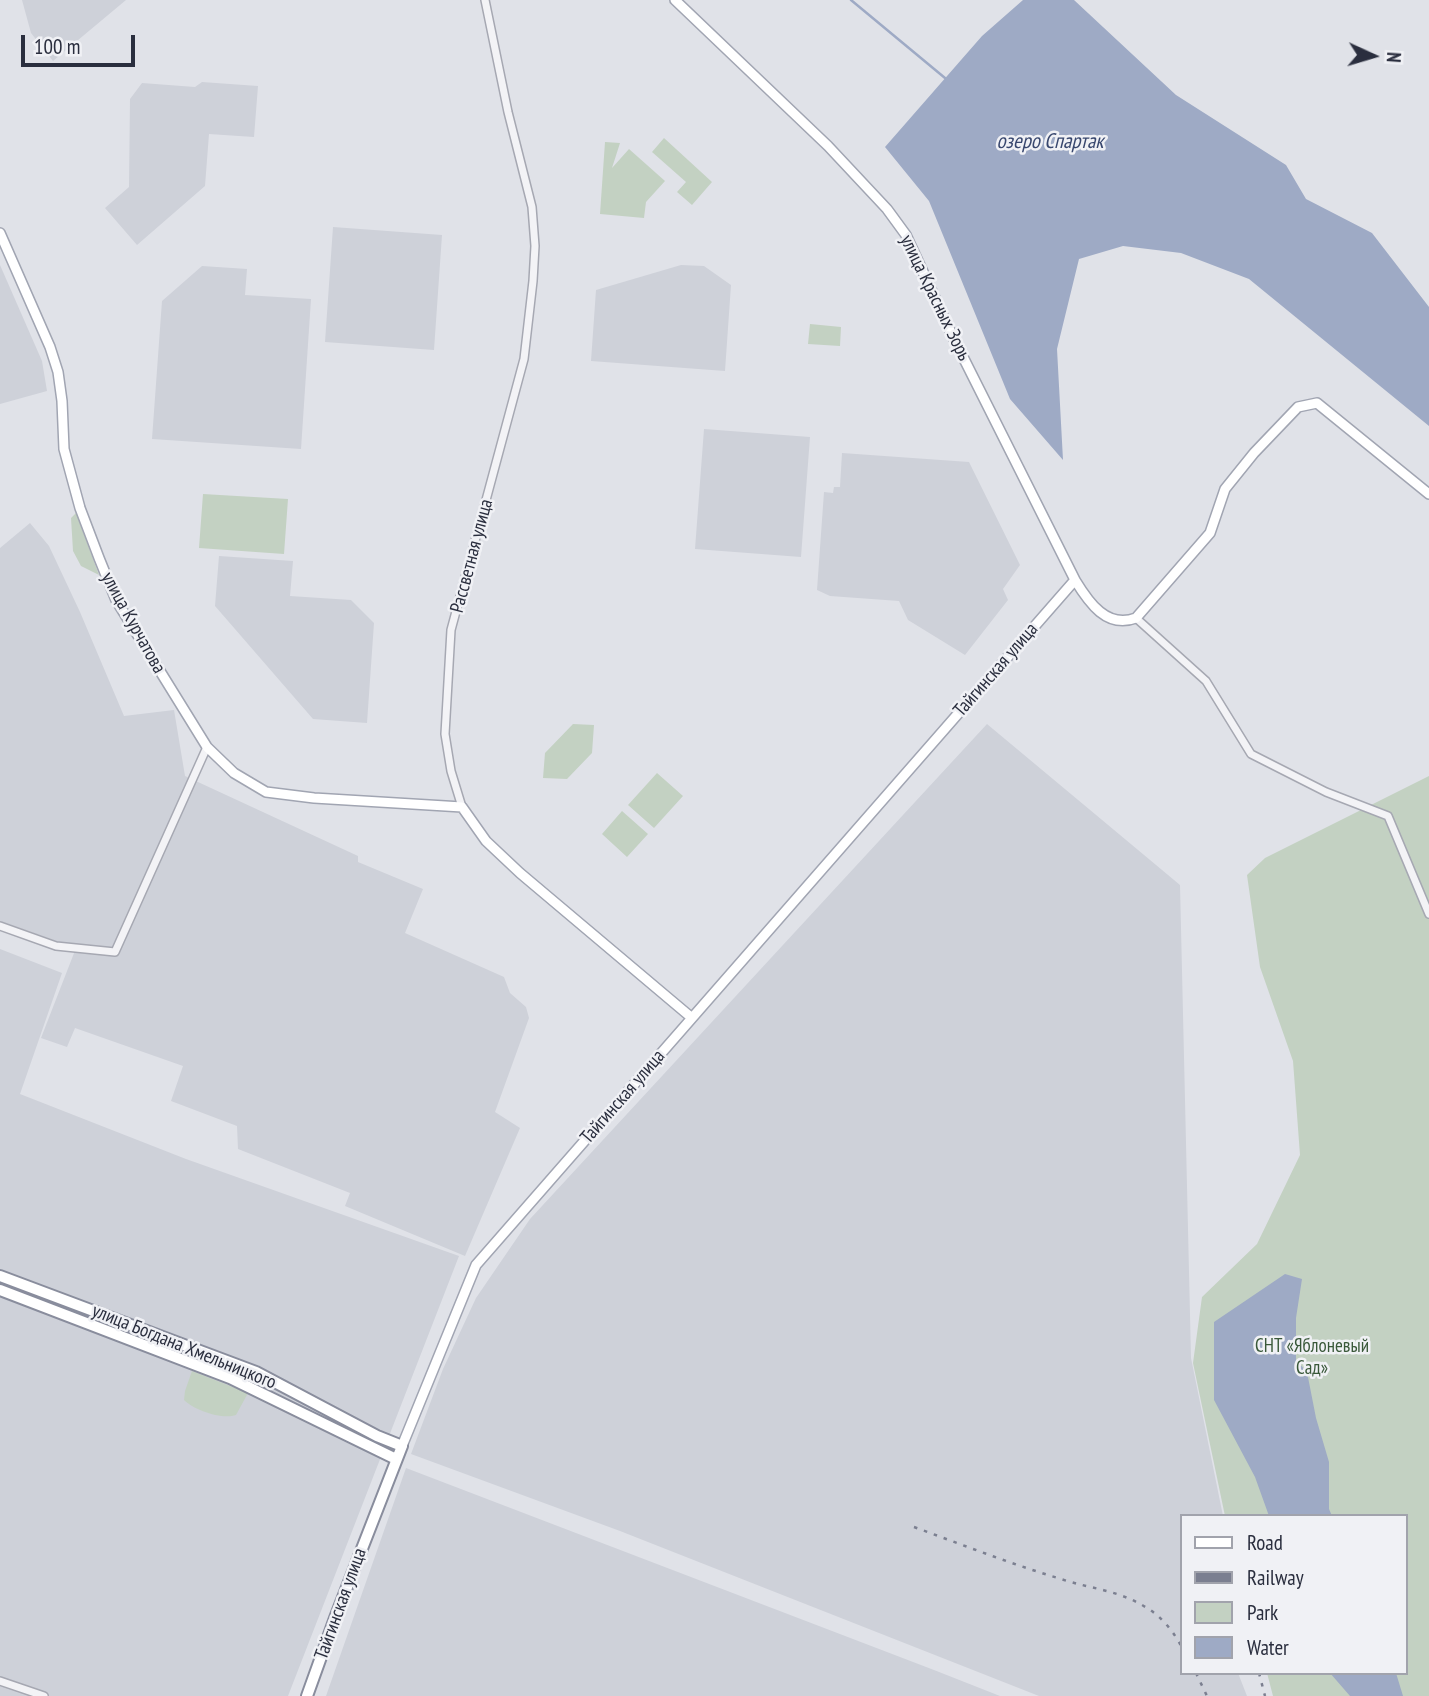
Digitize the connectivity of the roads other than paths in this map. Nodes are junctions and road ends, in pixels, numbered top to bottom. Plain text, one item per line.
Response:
1 (485, 0) edge
2 (675, 0) edge
3 (0, 233) edge
4 (1429, 494) edge
5 (1075, 580) junction
6 (1136, 618) junction
7 (206, 747) junction
8 (462, 807) junction
9 (1429, 914) edge
10 (0, 926) edge
11 (692, 1018) junction
12 (0, 1276) edge
13 (0, 1290) edge
14 (218, 1356) junction
15 (214, 1371) junction
16 (402, 1446) junction
17 (396, 1460) junction
18 (0, 1681) edge
19 (44, 1696) edge
20 (307, 1696) edge

1 - 8 street, Рассветная улица
2 - 5 main road, улица Красных Зорь
3 - 7 main road, улица Курчатова
4 - 6 main road
5 - 6 main road, улица Красных Зорь
5 - 11 main road, Тайгинская улица
6 - 9 street
7 - 8 main road, улица Курчатова
7 - 10 street
8 - 11 main road, Рассветная улица
11 - 16 main road, Тайгинская улица
12 - 14 highway, улица Богдана Хмельницкого
13 - 15 highway, улица Богдана Хмельницкого
14 - 15 highway
14 - 16 highway, улица Богдана Хмельницкого
15 - 17 highway, улица Богдана Хмельницкого
16 - 17 highway, Тайгинская улица
17 - 20 highway, Тайгинская улица
18 - 19 street

